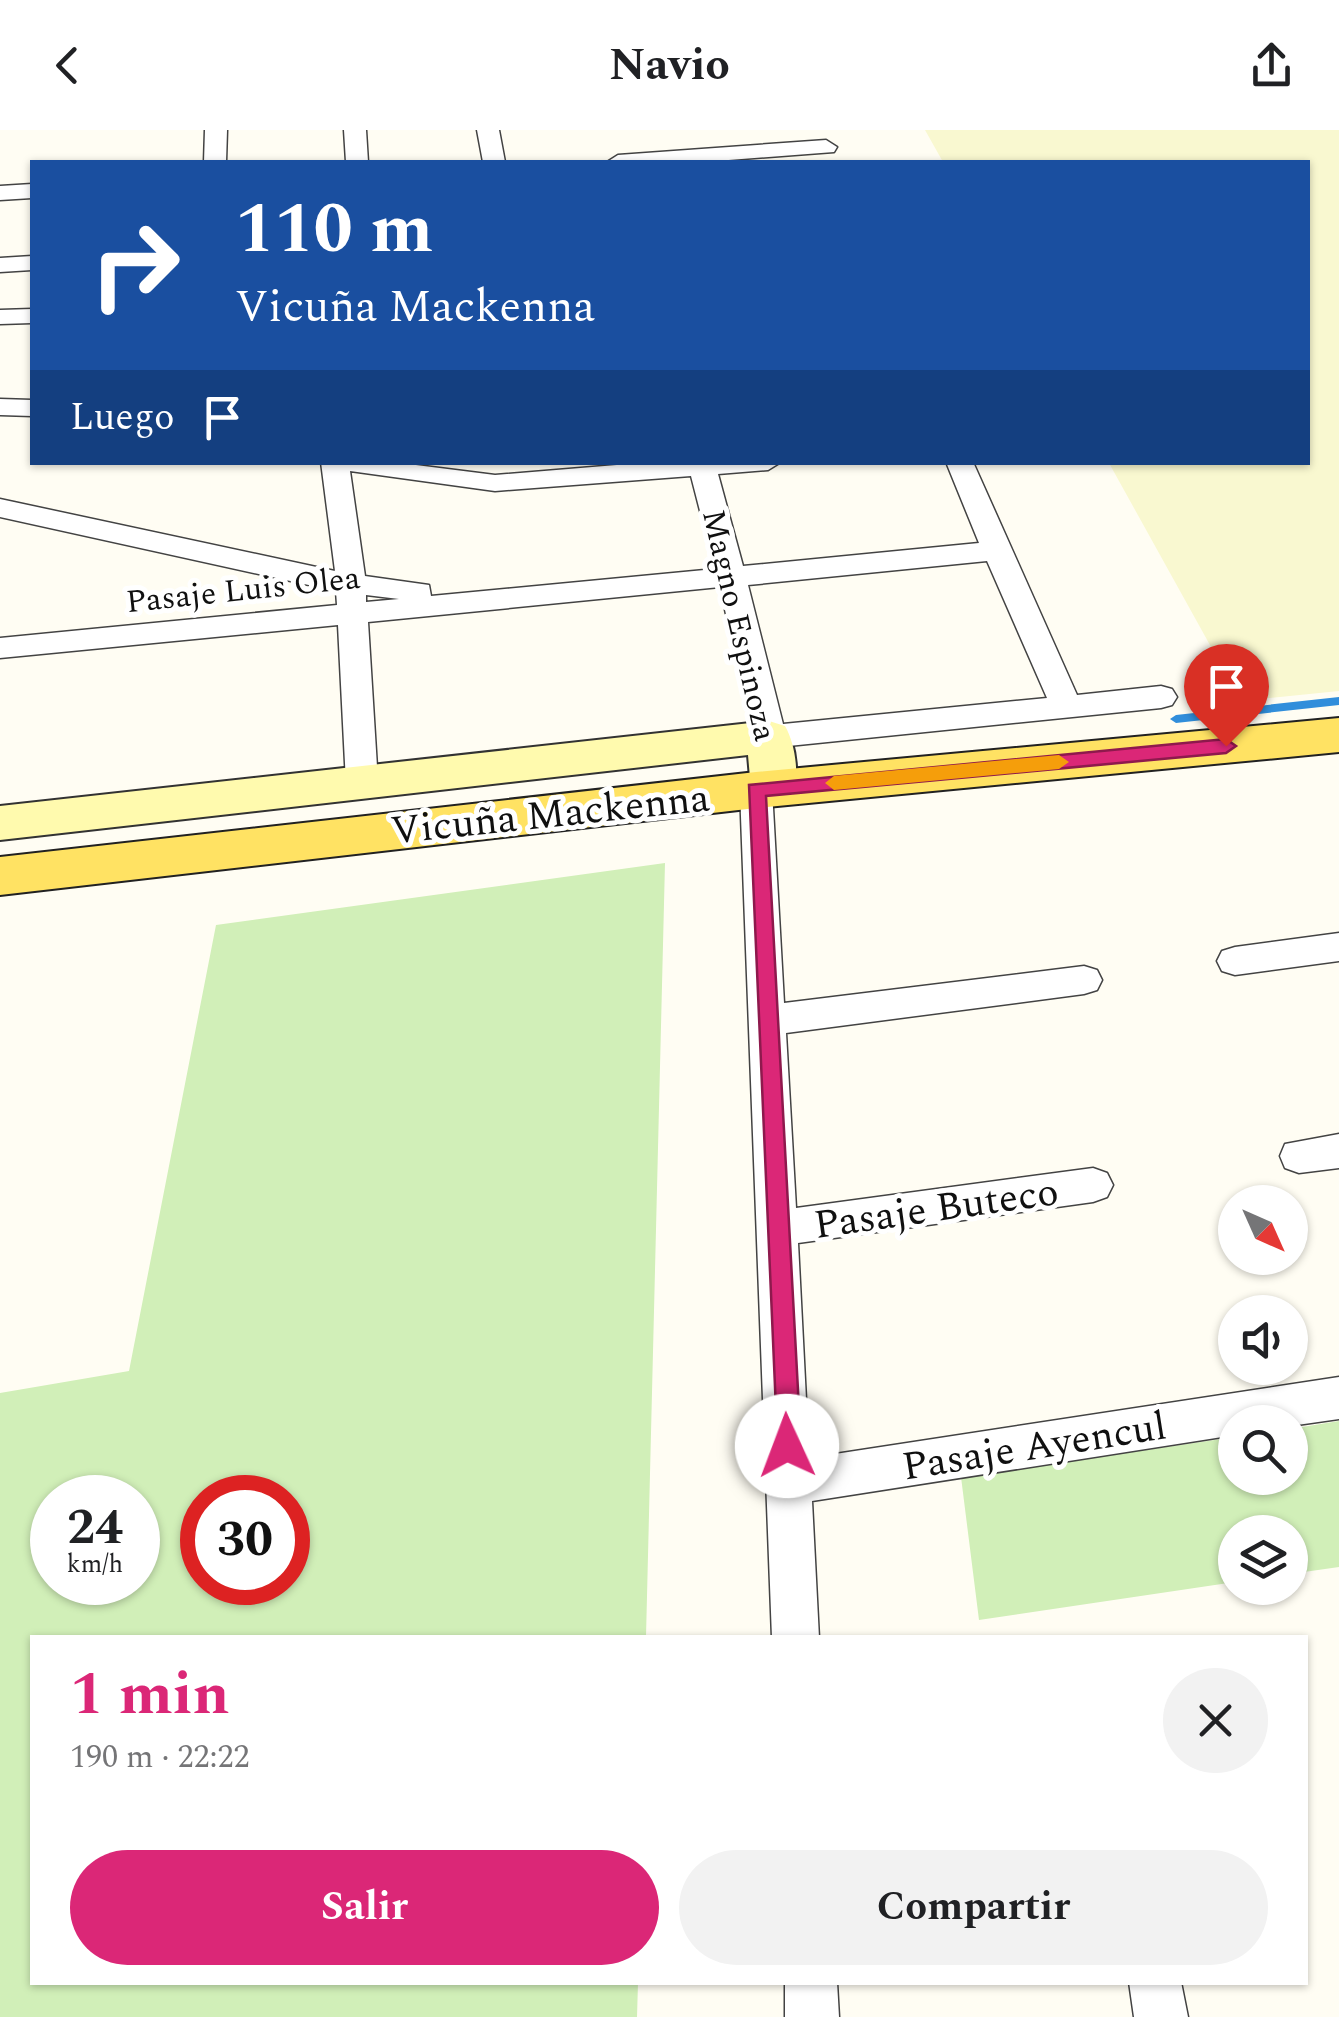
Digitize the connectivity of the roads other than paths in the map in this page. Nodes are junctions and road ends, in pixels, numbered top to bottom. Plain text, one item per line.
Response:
1 (216, 130) edge
2 (355, 130) edge
3 (488, 130) edge
4 (626, 130) edge
5 (826, 147) edge
6 (214, 160) edge
7 (357, 160) edge
8 (494, 160) edge
9 (634, 160) edge
10 (660, 160) edge
11 (30, 192) edge
12 (0, 194) edge
13 (30, 263) edge
14 (0, 266) edge
15 (30, 316) edge
16 (0, 317) edge
17 (0, 407) edge
18 (30, 408) edge
19 (335, 465) edge
20 (366, 465) edge
21 (960, 465) edge
22 (702, 466) edge
23 (0, 508) edge
24 (996, 550) junction
25 (731, 577) junction
26 (351, 599) junction
27 (0, 648) edge
28 (1161, 696) dead end
29 (1068, 707) junction
30 (1339, 735) edge
31 (769, 737) junction
32 (362, 782) junction
33 (765, 789) junction
34 (0, 823) edge
35 (0, 876) edge
36 (1339, 947) edge
37 (1235, 960) dead end
38 (1084, 980) dead end
39 (769, 1020) junction
40 (1339, 1151) edge
41 (1299, 1156) dead end
42 (1093, 1185) dead end
43 (778, 1228) junction
44 (1339, 1398) edge
45 (789, 1483) junction
46 (796, 1635) edge
47 (811, 1985) edge
48 (1156, 1985) edge
49 (812, 2017) edge
50 (1161, 2017) edge

1 - 6 street
2 - 7 street
3 - 8 street
4 - 9 street
5 - 10 street
11 - 12 street
13 - 14 street
15 - 16 street
17 - 18 street
19 - 26 street
20 - 22 street
21 - 24 street
22 - 25 street, Magno Espinoza
23 - 26 street
24 - 25 street, Pasaje Luis Olea
24 - 29 street
25 - 26 street, Pasaje Luis Olea
25 - 31 street, Magno Espinoza
26 - 27 street, Pasaje Luis Olea
26 - 32 street
28 - 29 street, Vicuña Mackenna
29 - 31 street, Vicuña Mackenna
30 - 33 main road, Vicuña Mackenna
31 - 32 street, Vicuña Mackenna
31 - 33 street, Magno Espinoza
32 - 34 street, Vicuña Mackenna
33 - 35 main road, Vicuña Mackenna
33 - 39 street
36 - 37 street
38 - 39 street
39 - 43 street
40 - 41 street
42 - 43 street, Pasaje Buteco
43 - 45 street
44 - 45 street, Pasaje Ayencul
45 - 46 street
47 - 49 street
48 - 50 street

